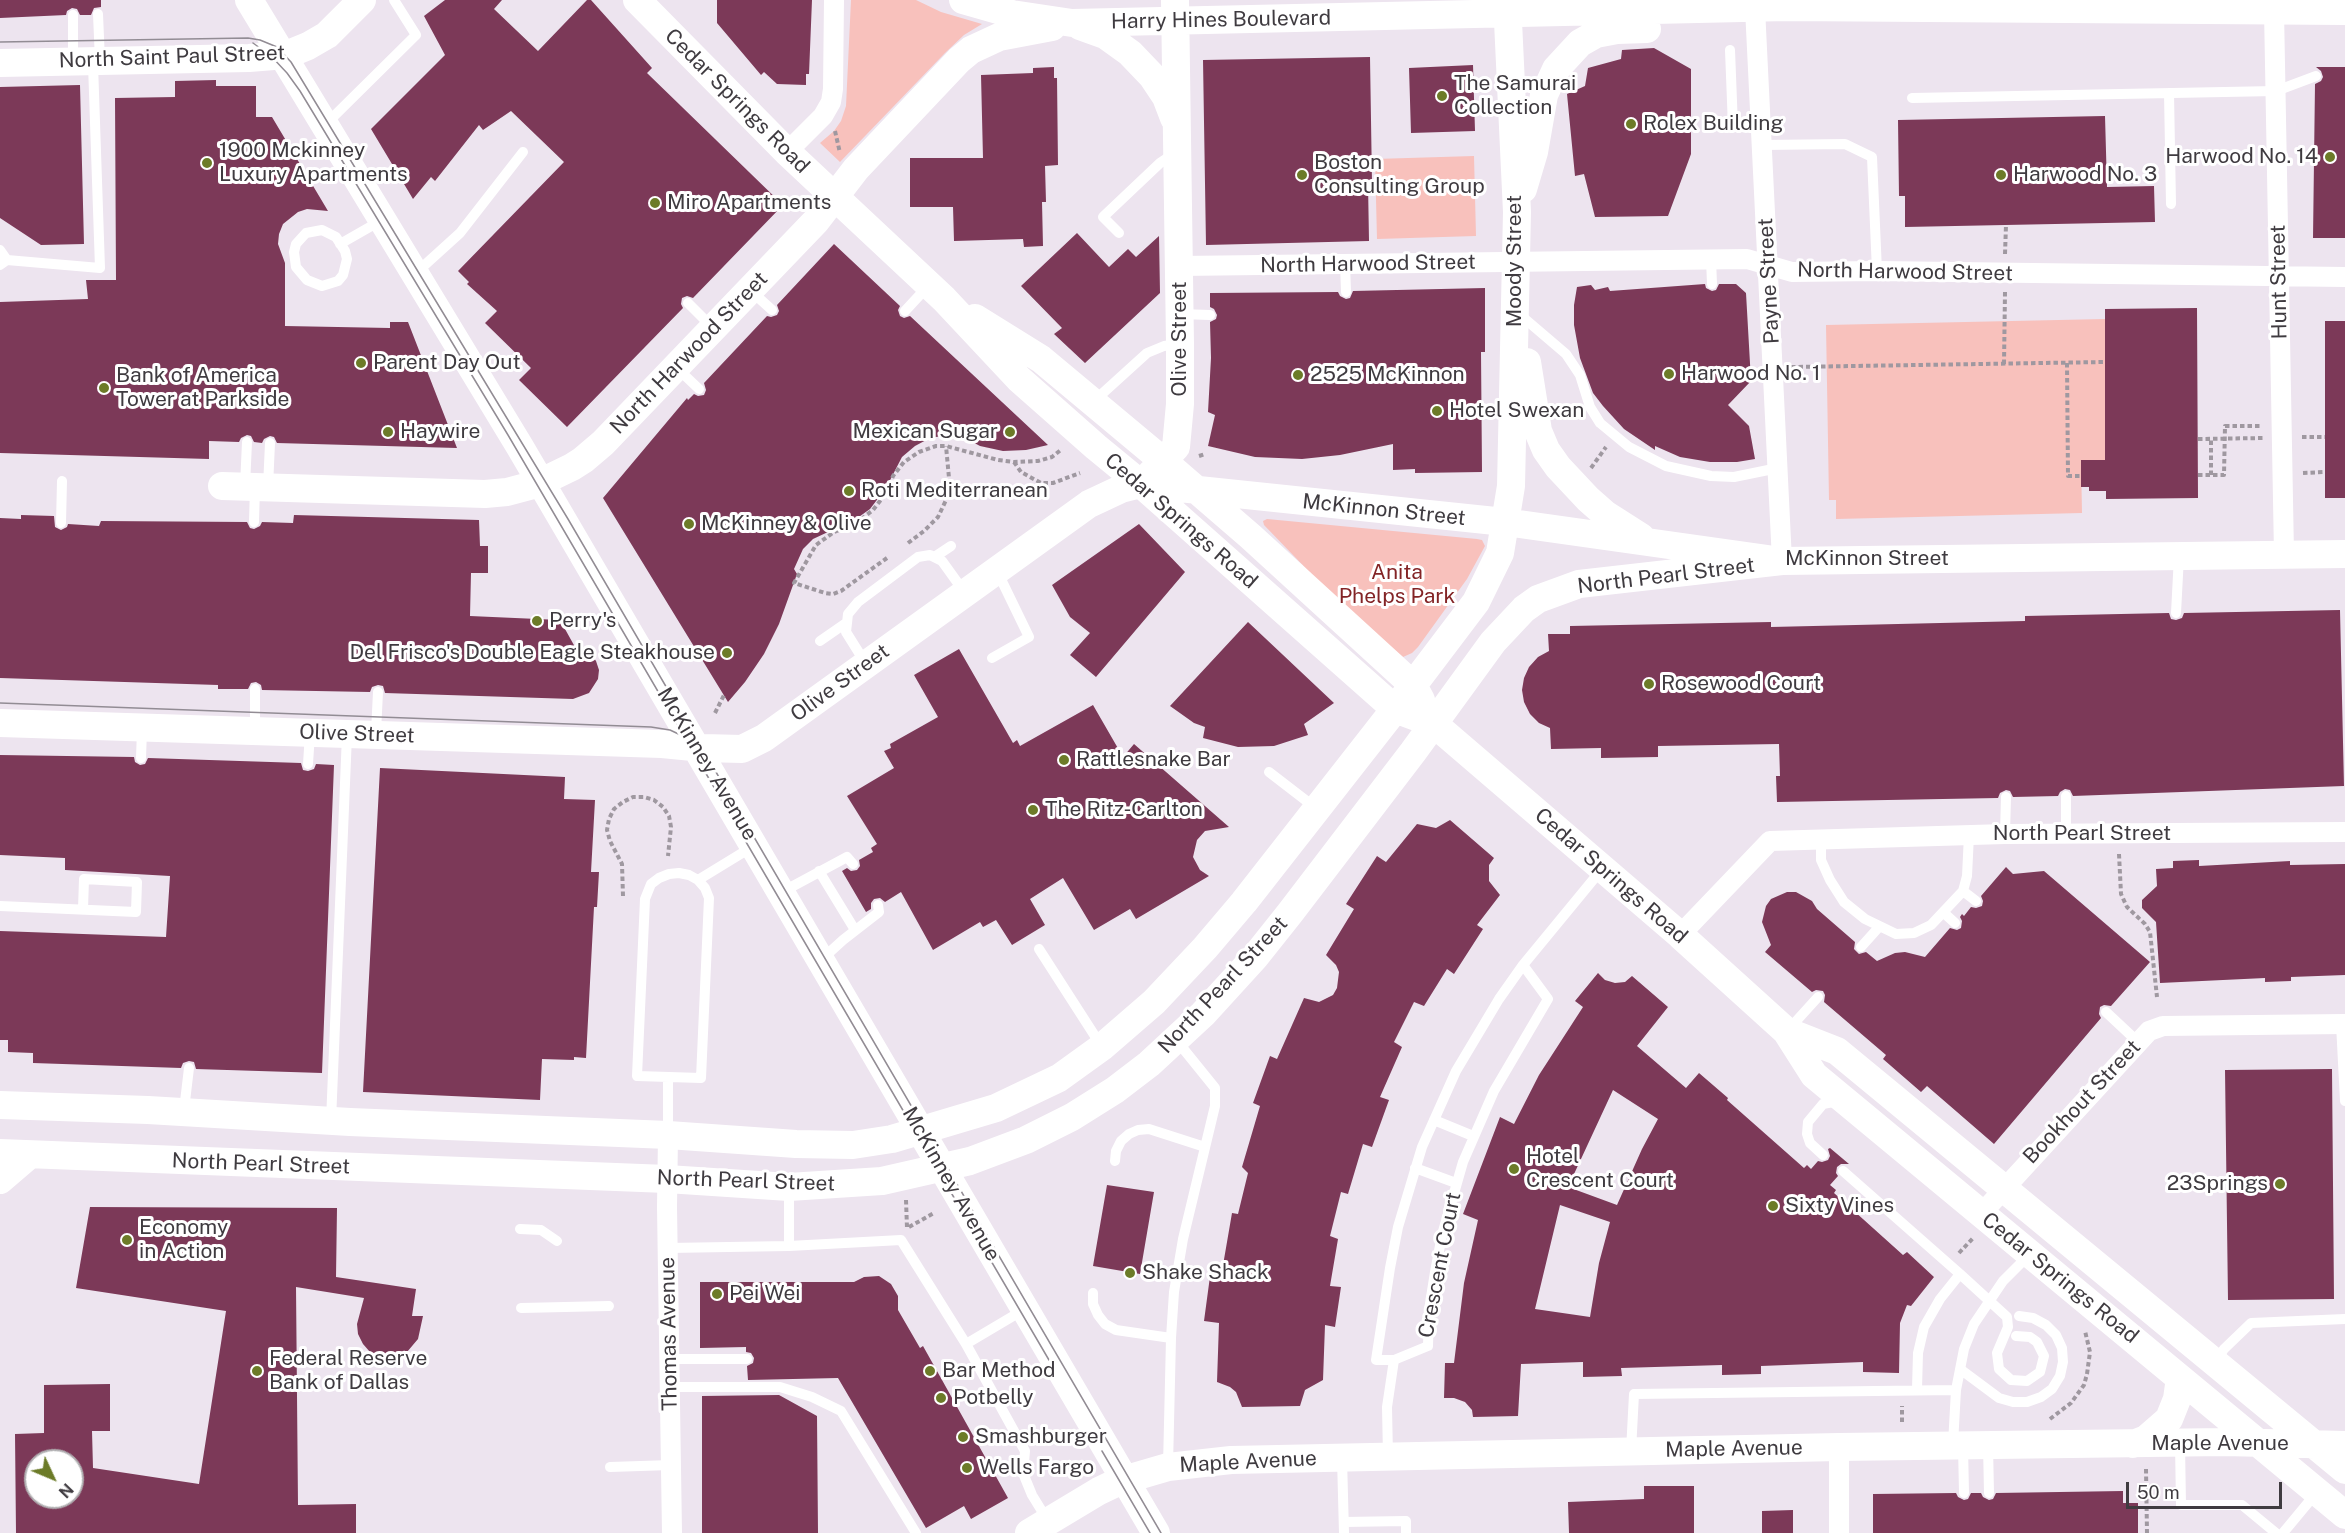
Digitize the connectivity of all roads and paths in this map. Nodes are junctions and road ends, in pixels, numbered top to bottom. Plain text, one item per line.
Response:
1 (249, 0) edge
2 (362, 0) edge
3 (394, 0) edge
4 (637, 0) edge
5 (834, 0) edge
6 (963, 0) edge
7 (1742, 4) edge
8 (2106, 5) edge
9 (1507, 7) edge
10 (1175, 10) edge
11 (2274, 10) junction
12 (2345, 11) edge
13 (98, 14) dead end
14 (73, 15) dead end
15 (1072, 23) junction
16 (1730, 50) dead end
17 (282, 55) junction
18 (89, 61) junction
19 (0, 63) edge
20 (2316, 76) dead end
21 (2276, 91) junction
22 (2169, 93) junction
23 (1912, 98) dead end
24 (325, 125) junction
25 (1762, 136) junction
26 (1178, 139) junction
27 (523, 152) dead end
28 (787, 152) junction
29 (835, 198) junction
30 (2171, 204) dead end
31 (1517, 212) junction
32 (382, 220) junction
33 (1119, 233) dead end
34 (340, 244) junction
35 (0, 250) edge
36 (1711, 259) junction
37 (1516, 262) junction
38 (4, 263) edge
39 (1345, 264) junction
40 (1180, 266) junction
41 (1768, 267) junction
42 (1877, 271) junction
43 (414, 274) junction
44 (2279, 278) junction
45 (2345, 278) edge
46 (1712, 284) dead end
47 (750, 290) junction
48 (1346, 291) dead end
49 (937, 292) junction
50 (688, 303) dead end
51 (772, 310) dead end
52 (905, 311) dead end
53 (1180, 314) junction
54 (1210, 315) dead end
55 (1516, 318) junction
56 (2004, 321) dead end
57 (713, 328) junction
58 (1180, 344) junction
59 (2105, 362) dead end
60 (2067, 363) junction
61 (2004, 364) junction
62 (675, 366) junction
63 (1835, 366) dead end
64 (699, 389) dead end
65 (1093, 402) junction
66 (2264, 426) dead end
67 (1613, 435) junction
68 (2211, 439) dead end
69 (247, 442) dead end
70 (270, 443) dead end
71 (946, 446) junction
72 (1065, 447) dead end
73 (1179, 454) junction
74 (1205, 454) dead end
75 (1014, 462) junction
76 (1594, 465) dead end
77 (1778, 468) junction
78 (2303, 472) dead end
79 (2325, 472) dead end
80 (1080, 473) dead end
81 (2198, 475) dead end
82 (2211, 475) junction
83 (2081, 476) dead end
84 (62, 481) dead end
85 (541, 483) junction
86 (1141, 484) junction
87 (248, 486) junction
88 (1197, 490) junction
89 (254, 522) dead end
90 (1505, 522) junction
91 (61, 523) dead end
92 (1647, 541) junction
93 (951, 546) dead end
94 (899, 549) dead end
95 (2284, 554) junction
96 (2345, 554) edge
97 (891, 555) dead end
98 (2179, 555) junction
99 (936, 556) junction
100 (1782, 561) junction
101 (997, 570) junction
102 (965, 593) junction
103 (2176, 613) dead end
104 (846, 623) junction
105 (820, 641) dead end
106 (992, 658) dead end
107 (866, 665) junction
108 (1413, 685) junction
109 (255, 689) dead end
110 (378, 692) dead end
111 (724, 695) dead end
112 (1395, 710) junction
113 (715, 713) dead end
114 (0, 723) edge
115 (1433, 723) junction
116 (142, 726) junction
117 (255, 730) junction
118 (310, 733) junction
119 (346, 735) junction
120 (375, 736) junction
121 (697, 748) junction
122 (141, 758) dead end
123 (308, 764) dead end
124 (1269, 772) dead end
125 (2066, 796) dead end
126 (2006, 797) dead end
127 (1318, 809) junction
128 (2345, 832) edge
129 (2005, 834) junction
130 (1969, 835) junction
131 (2066, 835) junction
132 (1821, 839) junction
133 (754, 845) junction
134 (2119, 854) dead end
135 (668, 856) dead end
136 (853, 864) dead end
137 (1602, 868) junction
138 (819, 871) junction
139 (698, 880) junction
140 (1963, 891) junction
141 (782, 892) junction
142 (623, 896) dead end
143 (1976, 901) dead end
144 (878, 905) dead end
145 (0, 906) edge
146 (83, 909) junction
147 (1944, 913) junction
148 (1955, 923) dead end
149 (1879, 927) junction
150 (855, 930) junction
151 (1680, 935) junction
152 (1861, 948) dead end
153 (1039, 949) dead end
154 (821, 960) junction
155 (1524, 965) junction
156 (1818, 997) dead end
157 (2157, 997) dead end
158 (2106, 1012) dead end
159 (2343, 1024) edge
160 (1786, 1031) junction
161 (1176, 1040) junction
162 (2137, 1041) junction
163 (1102, 1047) junction
164 (189, 1068) dead end
165 (668, 1077) junction
166 (1843, 1100) junction
167 (2345, 1101) edge
168 (0, 1105) edge
169 (184, 1112) junction
170 (1434, 1120) junction
171 (331, 1121) junction
172 (920, 1131) junction
173 (668, 1135) junction
174 (1473, 1136) junction
175 (1205, 1147) junction
176 (0, 1153) edge
177 (1823, 1155) dead end
178 (28, 1156) junction
179 (1115, 1161) dead end
180 (942, 1168) junction
181 (1415, 1168) junction
182 (1843, 1171) dead end
183 (667, 1179) junction
184 (0, 1180) edge
185 (1456, 1183) junction
186 (789, 1187) junction
187 (2003, 1188) junction
188 (906, 1200) dead end
189 (934, 1213) dead end
190 (1981, 1214) junction
191 (520, 1229) dead end
192 (2052, 1229) junction
193 (557, 1241) dead end
194 (789, 1246) junction
195 (668, 1248) junction
196 (2030, 1254) junction
197 (1960, 1274) junction
198 (1092, 1293) dead end
199 (1989, 1300) junction
200 (609, 1306) dead end
201 (521, 1308) dead end
202 (1025, 1309) junction
203 (2019, 1316) dead end
204 (2345, 1319) edge
205 (2016, 1336) dead end
206 (1170, 1338) junction
207 (966, 1344) junction
208 (670, 1359) junction
209 (747, 1359) dead end
210 (1394, 1360) junction
211 (2214, 1363) junction
212 (1960, 1369) junction
213 (2180, 1378) junction
214 (670, 1388) junction
215 (1917, 1389) junction
216 (1956, 1390) junction
217 (2133, 1444) junction
218 (2180, 1444) junction
219 (2260, 1444) junction
220 (1968, 1445) junction
221 (2315, 1445) junction
222 (2345, 1445) edge
223 (1839, 1447) junction
224 (1631, 1451) junction
225 (1388, 1456) junction
226 (1342, 1457) junction
227 (671, 1465) junction
228 (610, 1467) dead end
229 (1168, 1467) junction
230 (2146, 1469) dead end
231 (2345, 1470) edge
232 (1125, 1480) junction
233 (2317, 1492) junction
234 (1964, 1493) dead end
235 (1989, 1493) dead end
236 (2345, 1515) edge
237 (1344, 1527) edge
238 (1038, 1529) edge
239 (672, 1533) edge
240 (916, 1533) edge
241 (1156, 1533) edge
242 (1406, 1533) edge
243 (1839, 1533) edge
244 (2147, 1533) edge
245 (2276, 1533) edge
246 (2283, 1533) edge

1 - 17 main road, McKinney Avenue
2 - 17 main road, North Saint Paul Street
3 - 24 lane
4 - 28 main road, Cedar Springs Road
5 - 28 street
6 - 15 main road, Harry Hines Boulevard
7 - 8 main road, Harry Hines Boulevard
7 - 9 main road, Harry Hines Boulevard
7 - 25 street, Payne Street
7 - 31 main road
8 - 11 main road, Harry Hines Boulevard
9 - 10 main road, Harry Hines Boulevard
9 - 31 main road, Moody Street
10 - 15 main road, Harry Hines Boulevard
10 - 26 main road, Olive Street
11 - 12 main road, Harry Hines Boulevard
11 - 21 street, Hunt Street
13 - 18 lane
14 - 18 lane
15 - 26 main road
15 - 29 main road, North Harwood Street
16 - 25 lane
17 - 18 main road, North Saint Paul Street
17 - 24 main road, McKinney Avenue
18 - 19 main road, North Saint Paul Street
18 - 38 lane
20 - 21 lane
21 - 22 lane
21 - 44 street, Hunt Street
22 - 23 lane
22 - 30 lane
24 - 32 main road, McKinney Avenue
25 - 41 street, Payne Street
25 - 42 lane
26 - 33 lane
26 - 40 main road, Olive Street
27 - 43 lane
28 - 29 main road, Cedar Springs Road
29 - 47 main road, North Harwood Street
29 - 49 main road, Cedar Springs Road
31 - 37 main road, Moody Street
32 - 34 lane
32 - 43 main road, McKinney Avenue
34 - 34 lane
35 - 38 lane
36 - 37 street, North Harwood Street
36 - 41 street, North Harwood Street
36 - 46 lane
37 - 39 street, North Harwood Street
37 - 55 main road, Moody Street
39 - 40 street, North Harwood Street
39 - 48 lane
40 - 53 main road, Olive Street
41 - 42 street, North Harwood Street
41 - 77 street, Payne Street
42 - 44 street, North Harwood Street
43 - 85 main road, McKinney Avenue
44 - 45 street, North Harwood Street
44 - 95 street, Hunt Street
47 - 51 lane
47 - 57 main road, North Harwood Street
49 - 52 lane
49 - 65 main road, Cedar Springs Road
49 - 86 main road, Cedar Springs Road
50 - 57 lane
53 - 54 lane
53 - 58 main road, Olive Street
55 - 67 lane
55 - 90 main road, Moody Street
55 - 92 main road
56 - 61 path
57 - 62 main road, North Harwood Street
58 - 65 lane
58 - 73 main road, Olive Street
59 - 60 path
60 - 61 path
60 - 83 path
61 - 63 path
62 - 64 lane
62 - 85 main road, North Harwood Street
65 - 73 main road, Cedar Springs Road
66 - 82 path
67 - 76 path
67 - 77 lane
68 - 82 path
69 - 87 lane
70 - 87 lane
71 - 75 path
71 - 94 path
71 - 97 path
72 - 75 path
73 - 74 path
73 - 86 main road
73 - 88 main road, Cedar Springs Road
75 - 80 path
77 - 100 street, Payne Street
78 - 79 path
81 - 82 path
84 - 91 lane
85 - 87 main road, North Harwood Street
85 - 121 main road, McKinney Avenue
86 - 88 main road, McKinnon Street
86 - 101 main road, Olive Street
86 - 112 main road, Cedar Springs Road
87 - 89 lane
88 - 90 main road, McKinnon Street
88 - 108 main road, Cedar Springs Road
90 - 92 main road, McKinnon Street
90 - 108 main road, North Pearl Street
92 - 100 main road, McKinnon Street
93 - 99 lane
95 - 96 main road, McKinnon Street
95 - 98 main road, McKinnon Street
98 - 100 main road, McKinnon Street
98 - 103 lane
99 - 102 lane
99 - 104 lane
100 - 115 main road, North Pearl Street
101 - 102 main road, Olive Street
101 - 106 lane
102 - 107 main road, Olive Street
104 - 105 lane
104 - 107 lane
107 - 121 main road, Olive Street
108 - 112 main road, North Pearl Street
108 - 115 main road, Cedar Springs Road
109 - 117 lane
110 - 120 lane
111 - 113 path
112 - 115 main road, Cedar Springs Road
112 - 127 main road, North Pearl Street
114 - 116 main road, Olive Street
115 - 137 main road, Cedar Springs Road
115 - 161 main road, North Pearl Street
116 - 117 main road, Olive Street
116 - 122 lane
117 - 118 main road, Olive Street
118 - 119 main road, Olive Street
118 - 123 lane
119 - 120 main road, Olive Street
119 - 171 lane
120 - 121 main road, Olive Street
121 - 133 main road, McKinney Avenue
124 - 127 lane
125 - 131 lane
126 - 129 lane
127 - 163 main road, North Pearl Street
128 - 131 street, North Pearl Street
129 - 130 street, North Pearl Street
129 - 131 street, North Pearl Street
130 - 132 street, North Pearl Street
130 - 140 lane
132 - 149 lane
132 - 151 street, North Pearl Street
133 - 139 lane
133 - 141 main road, McKinney Avenue
134 - 157 path
135 - 142 path
136 - 138 lane
137 - 151 main road, Cedar Springs Road
137 - 155 lane, Crescent Court
138 - 141 lane
138 - 150 lane
139 - 165 lane
139 - 165 lane
140 - 143 lane
140 - 147 lane
141 - 154 main road, McKinney Avenue
144 - 150 lane
145 - 146 lane
146 - 146 lane
147 - 148 lane
147 - 149 lane
149 - 152 lane
150 - 154 lane
151 - 160 main road, Cedar Springs Road
153 - 163 lane
154 - 172 main road, McKinney Avenue
155 - 170 lane, Crescent Court
155 - 174 lane, Crescent Court
156 - 160 lane
158 - 162 lane
159 - 162 street, Bookhout Street
159 - 167 lane
160 - 166 main road, Cedar Springs Road
160 - 187 main road, Cedar Springs Road
161 - 175 lane
161 - 180 main road, North Pearl Street
162 - 187 street, Bookhout Street
163 - 172 main road, North Pearl Street
164 - 169 lane
165 - 173 lane
166 - 177 lane
166 - 190 main road, Cedar Springs Road
168 - 169 main road, North Pearl Street
169 - 171 main road, North Pearl Street
170 - 174 lane
170 - 181 lane, Crescent Court
171 - 173 main road, North Pearl Street
172 - 173 main road, North Pearl Street
172 - 180 main road, McKinney Avenue
173 - 183 street, Thomas Avenue
174 - 185 lane, Crescent Court
175 - 179 lane
175 - 206 lane
176 - 178 main road, North Pearl Street
178 - 183 main road, North Pearl Street
178 - 184 main road
180 - 186 main road, North Pearl Street
180 - 202 main road, McKinney Avenue
181 - 185 lane
181 - 210 lane, Crescent Court
182 - 197 lane
183 - 186 main road, North Pearl Street
183 - 195 street, Thomas Avenue
185 - 210 lane, Crescent Court
186 - 194 lane
187 - 190 street, Bookhout Street
187 - 192 main road, Cedar Springs Road
188 - 189 path
190 - 196 main road, Cedar Springs Road
191 - 193 lane
192 - 196 main road
192 - 211 main road, Cedar Springs Road
194 - 195 lane
194 - 207 lane
195 - 208 street, Thomas Avenue
196 - 199 lane
196 - 213 main road, Cedar Springs Road
197 - 199 lane
197 - 215 lane
198 - 206 lane
199 - 205 lane
199 - 212 lane
200 - 201 lane
202 - 207 lane
202 - 232 main road, McKinney Avenue
203 - 212 lane
204 - 211 lane
206 - 229 lane
207 - 238 lane
208 - 209 lane
208 - 214 street, Thomas Avenue
210 - 225 lane, Crescent Court
211 - 221 main road, Cedar Springs Road
212 - 216 lane
213 - 217 main road
213 - 219 main road, Cedar Springs Road
214 - 227 street, Thomas Avenue
214 - 240 lane
215 - 216 lane
215 - 224 lane
216 - 220 lane
217 - 218 main road, Maple Avenue
217 - 220 main road, Maple Avenue
218 - 219 main road, Maple Avenue
218 - 245 lane
219 - 221 main road, Maple Avenue
219 - 233 main road, Cedar Springs Road
220 - 223 main road, Maple Avenue
220 - 234 lane
220 - 235 lane
221 - 222 main road, Maple Avenue
221 - 231 main road, Cedar Springs Road
223 - 224 main road, Maple Avenue
223 - 243 street
224 - 225 main road, Maple Avenue
225 - 226 main road, Maple Avenue
226 - 229 main road, Maple Avenue
226 - 237 lane
227 - 228 lane
227 - 239 street, Thomas Avenue
229 - 232 main road, Maple Avenue
230 - 244 path
232 - 238 main road, Maple Avenue
232 - 241 main road, McKinney Avenue
233 - 236 main road, Cedar Springs Road
233 - 246 lane
237 - 242 lane

